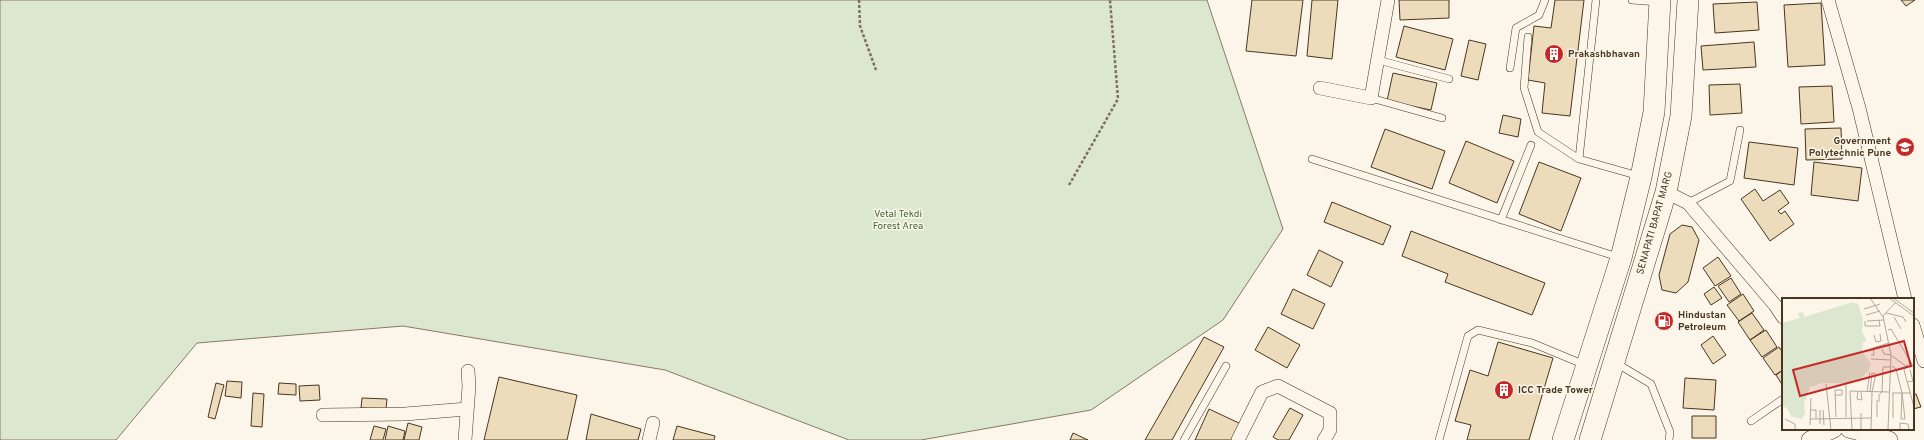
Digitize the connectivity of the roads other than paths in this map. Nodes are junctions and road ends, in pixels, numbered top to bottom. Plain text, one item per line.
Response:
1 (1388, 0) edge
2 (1545, 0) edge
3 (1596, 0) edge
4 (1632, 0) edge
5 (1688, 0) edge
6 (1828, 0) edge
7 (1660, 1) edge
8 (1528, 37) dead end
9 (1378, 60) junction
10 (1510, 68) dead end
11 (1449, 79) dead end
12 (1320, 88) dead end
13 (1372, 98) junction
14 (1442, 118) dead end
15 (1740, 130) dead end
16 (1531, 145) dead end
17 (1579, 159) junction
18 (1312, 160) dead end
19 (1642, 177) junction
20 (1666, 192) junction
21 (1688, 203) junction
22 (1501, 220) junction
23 (1621, 258) junction
24 (1905, 298) edge
25 (1782, 316) edge
26 (1914, 328) edge
27 (1924, 360) edge
28 (1614, 362) junction
29 (1226, 366) dead end
30 (1587, 366) junction
31 (468, 371) dead end
32 (1782, 400) edge
33 (467, 409) junction
34 (322, 415) dead end
35 (1751, 421) dead end
36 (653, 423) dead end
37 (1832, 430) edge
38 (1853, 430) edge
39 (465, 440) edge
40 (649, 440) edge
41 (1184, 440) edge
42 (1238, 440) edge
43 (1324, 440) edge
44 (1439, 440) edge
45 (1563, 440) edge
46 (1590, 440) edge
47 (1669, 440) edge
48 (1810, 440) edge
49 (1889, 440) edge

1 - 9 street
2 - 10 lane
3 - 17 lane
4 - 7 lane
5 - 20 main road, SENAPATI BAPAT MARG
6 - 24 street
7 - 19 main road
8 - 17 lane
9 - 11 lane
9 - 13 street
12 - 13 street
13 - 14 lane
15 - 21 lane
16 - 22 lane
17 - 19 lane
18 - 22 lane
19 - 23 main road
20 - 21 street
20 - 28 main road, SENAPATI BAPAT MARG
21 - 25 street
22 - 23 lane
23 - 30 main road
26 - 27 street
28 - 46 main road, SENAPATI BAPAT MARG
28 - 47 lane
29 - 41 lane
30 - 44 lane
30 - 45 main road
31 - 33 street
32 - 35 lane
33 - 34 street
33 - 39 street
36 - 40 street
37 - 48 street
38 - 49 street
42 - 43 street

